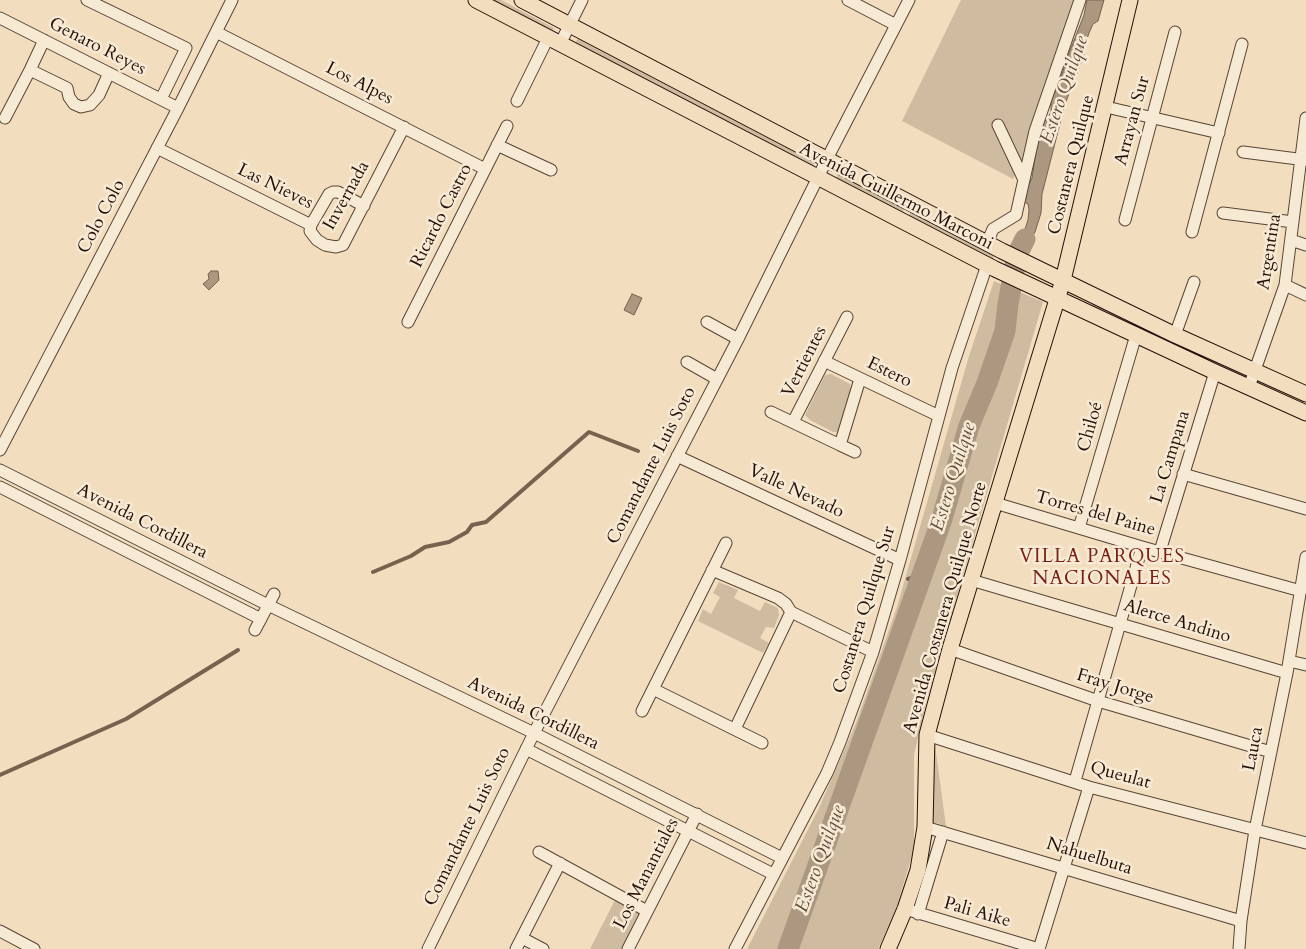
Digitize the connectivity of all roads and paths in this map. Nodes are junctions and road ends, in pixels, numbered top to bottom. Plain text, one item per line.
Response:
1 (87, 0) edge
2 (232, 0) edge
3 (476, 0) edge
4 (522, 0) edge
5 (582, 0) edge
6 (848, 0) edge
7 (909, 0) edge
8 (1080, 0) edge
9 (1130, 0) edge
10 (0, 18) edge
11 (569, 25) junction
12 (896, 25) junction
13 (216, 32) junction
14 (1175, 32) dead end
15 (44, 40) junction
16 (554, 41) junction
17 (1242, 44) dead end
18 (30, 70) junction
19 (110, 73) junction
20 (161, 99) junction
21 (516, 101) dead end
22 (1106, 107) junction
23 (178, 108) junction
24 (5, 118) dead end
25 (1153, 118) junction
26 (1306, 118) edge
27 (998, 125) dead end
28 (404, 126) junction
29 (507, 126) dead end
30 (1219, 132) junction
31 (497, 145) junction
32 (158, 148) junction
33 (1243, 152) dead end
34 (1303, 159) edge
35 (827, 160) junction
36 (485, 169) junction
37 (551, 170) dead end
38 (818, 177) junction
39 (1024, 180) junction
40 (911, 203) junction
41 (364, 206) junction
42 (1223, 213) dead end
43 (1125, 220) dead end
44 (902, 221) junction
45 (1293, 222) junction
46 (311, 225) junction
47 (1192, 232) dead end
48 (1291, 240) junction
49 (987, 243) junction
50 (1306, 245) edge
51 (991, 267) junction
52 (1062, 280) junction
53 (1194, 282) dead end
54 (1285, 284) junction
55 (1306, 295) edge
56 (1057, 298) junction
57 (847, 317) dead end
58 (408, 322) dead end
59 (707, 322) dead end
60 (1136, 335) junction
61 (1175, 335) junction
62 (738, 339) junction
63 (687, 362) dead end
64 (824, 362) junction
65 (1255, 370) junction
66 (1215, 372) junction
67 (717, 379) junction
68 (860, 379) junction
69 (1249, 387) junction
70 (1306, 394) edge
71 (771, 412) dead end
72 (1306, 413) edge
73 (939, 416) junction
74 (793, 422) junction
75 (840, 444) junction
76 (0, 450) edge
77 (855, 452) dead end
78 (677, 456) junction
79 (0, 470) edge
80 (1183, 474) junction
81 (0, 487) edge
82 (994, 503) junction
83 (1306, 508) edge
84 (1079, 528) junction
85 (726, 542) dead end
86 (1142, 547) junction
87 (1160, 551) junction
88 (1306, 557) edge
89 (900, 560) junction
90 (712, 570) junction
91 (971, 580) junction
92 (1301, 590) junction
93 (271, 600) junction
94 (791, 612) junction
95 (261, 619) junction
96 (1120, 623) junction
97 (255, 630) dead end
98 (950, 650) junction
99 (873, 652) junction
100 (1288, 661) junction
101 (1306, 664) edge
102 (1287, 673) junction
103 (653, 689) junction
104 (1098, 701) junction
105 (642, 711) dead end
106 (735, 729) junction
107 (534, 733) junction
108 (927, 735) junction
109 (762, 742) dead end
110 (526, 749) junction
111 (1271, 752) junction
112 (1074, 782) junction
113 (1088, 787) junction
114 (697, 814) junction
115 (925, 827) junction
116 (1255, 830) junction
117 (688, 831) junction
118 (943, 832) junction
119 (1306, 843) edge
120 (540, 852) dead end
121 (782, 858) junction
122 (560, 864) junction
123 (1064, 867) junction
124 (773, 874) junction
125 (647, 911) junction
126 (912, 912) junction
127 (1241, 921) junction
128 (0, 931) edge
129 (522, 938) junction
130 (34, 949) edge
131 (428, 949) edge
132 (516, 949) edge
133 (543, 949) edge
134 (628, 949) edge
135 (735, 949) edge
136 (888, 949) edge
137 (1039, 949) edge
138 (1239, 949) edge

1 - 20 street
2 - 13 street, Colo Colo
3 - 16 main road, Avenida Guillermo Marconi
4 - 11 main road, Avenida Guillermo Marconi
5 - 11 street
6 - 12 street
7 - 12 street, Comandante Luis Soto
8 - 39 street
9 - 22 main road, Costanera Quilque
10 - 15 street, Genaro Reyes
11 - 16 street
11 - 35 main road, Avenida Guillermo Marconi
12 - 35 street, Comandante Luis Soto
13 - 23 street, Colo Colo
13 - 28 street, Los Alpes
14 - 25 street, Arrayan Sur
15 - 18 street
15 - 19 street, Genaro Reyes
16 - 21 street
16 - 38 main road, Avenida Guillermo Marconi
17 - 30 street
18 - 19 street
18 - 24 street
19 - 20 street, Genaro Reyes
20 - 23 street, Genaro Reyes
22 - 25 street
22 - 52 main road, Costanera Quilque
23 - 32 street, Colo Colo
25 - 30 street
25 - 43 street, Arrayan Sur
26 - 34 street, Argentina
27 - 39 street
28 - 36 street, Los Alpes
28 - 41 street, Invernada
29 - 31 street, Ricardo Castro
30 - 47 street
31 - 36 street, Ricardo Castro
31 - 37 street
32 - 46 street, Las Nieves
32 - 76 street, Colo Colo
33 - 34 street
34 - 45 street, Argentina
35 - 38 street, Comandante Luis Soto
35 - 40 main road, Avenida Guillermo Marconi
36 - 58 street, Ricardo Castro
38 - 44 main road, Avenida Guillermo Marconi
38 - 62 street, Comandante Luis Soto
39 - 49 street
40 - 44 main road
40 - 49 main road, Avenida Guillermo Marconi
41 - 46 street, Las Nieves
41 - 46 street, Invernada
42 - 45 street
44 - 51 main road, Avenida Guillermo Marconi
45 - 48 street, Argentina
48 - 50 street
48 - 54 street, Argentina
49 - 52 main road, Avenida Guillermo Marconi
51 - 56 main road, Avenida Guillermo Marconi
51 - 73 street, Costanera Quilque Sur
52 - 56 main road, Avenida Costanera Quilque Norte
52 - 61 main road, Avenida Guillermo Marconi
53 - 61 street
54 - 55 street
54 - 65 street, Argentina
56 - 60 main road, Avenida Guillermo Marconi
56 - 82 main road, Avenida Costanera Quilque Norte
57 - 64 street, Vertientes
59 - 62 street
60 - 66 main road, Avenida Guillermo Marconi
60 - 84 street, Chiloé
61 - 65 main road, Avenida Guillermo Marconi
62 - 67 street, Comandante Luis Soto
63 - 67 street
64 - 68 street, Estero
64 - 74 street, Vertientes
65 - 69 street, Argentina
65 - 70 main road, Avenida Guillermo Marconi
66 - 69 main road, Avenida Guillermo Marconi
66 - 80 street, La Campana
67 - 78 street, Comandante Luis Soto
68 - 73 street, Estero
68 - 75 street
69 - 72 main road, Avenida Guillermo Marconi
71 - 74 street, Vertientes
73 - 89 street, Costanera Quilque Sur
74 - 75 street, Vertientes
75 - 77 street, Vertientes
78 - 89 street, Valle Nevado
78 - 107 street, Comandante Luis Soto
79 - 93 street, Avenida Cordillera
80 - 83 street
80 - 87 street, La Campana
81 - 95 street, Avenida Cordillera
82 - 84 street, Torres del Paine
82 - 91 main road, Avenida Costanera Quilque Norte
84 - 86 street, Torres del Paine
85 - 90 street
86 - 87 street, Torres del Paine
86 - 96 street
87 - 92 street, Torres del Paine
88 - 92 street, Lauca
89 - 99 street, Costanera Quilque Sur
90 - 94 street
90 - 103 street
91 - 96 street, Alerce Andino
91 - 98 main road, Avenida Costanera Quilque Norte
92 - 100 street, Lauca
93 - 95 street
93 - 107 street, Avenida Cordillera
94 - 99 street
94 - 106 street
95 - 97 street
96 - 102 street, Alerce Andino
96 - 104 street
98 - 104 street, Fray Jorge
98 - 108 main road, Avenida Costanera Quilque Norte
99 - 121 street, Costanera Quilque Sur
100 - 101 street
100 - 102 street, Lauca
102 - 111 street, Lauca
103 - 105 street
103 - 106 street
104 - 111 street, Fray Jorge
104 - 112 street
106 - 109 street
107 - 110 street, Comandante Luis Soto
107 - 114 street, Avenida Cordillera
108 - 112 street, Queulat
108 - 115 main road, Avenida Costanera Quilque Norte
110 - 117 street, Avenida Cordillera
110 - 131 street, Comandante Luis Soto
111 - 116 street, Lauca
112 - 113 street, Queulat
113 - 116 street, Queulat
113 - 123 street
114 - 117 street, Los Manantiales
114 - 121 street, Avenida Cordillera
115 - 118 street, Nahuelbuta
115 - 126 main road, Avenida Costanera Quilque Norte
116 - 119 street, Queulat
116 - 127 street, Lauca
117 - 124 street, Avenida Cordillera
117 - 125 street, Los Manantiales
118 - 123 street, Nahuelbuta
118 - 126 street, Avenida Costanera Quilque Norte
120 - 122 street
121 - 124 street, Costanera Quilque Sur
122 - 125 street
122 - 129 street
123 - 127 street, Nahuelbuta
123 - 137 street
124 - 135 street, Costanera Quilque Sur
125 - 134 street, Los Manantiales
126 - 136 main road, Avenida Costanera Quilque Norte
126 - 137 street, Pali Aike
127 - 138 street, Lauca
128 - 130 street
129 - 132 street
129 - 133 street

